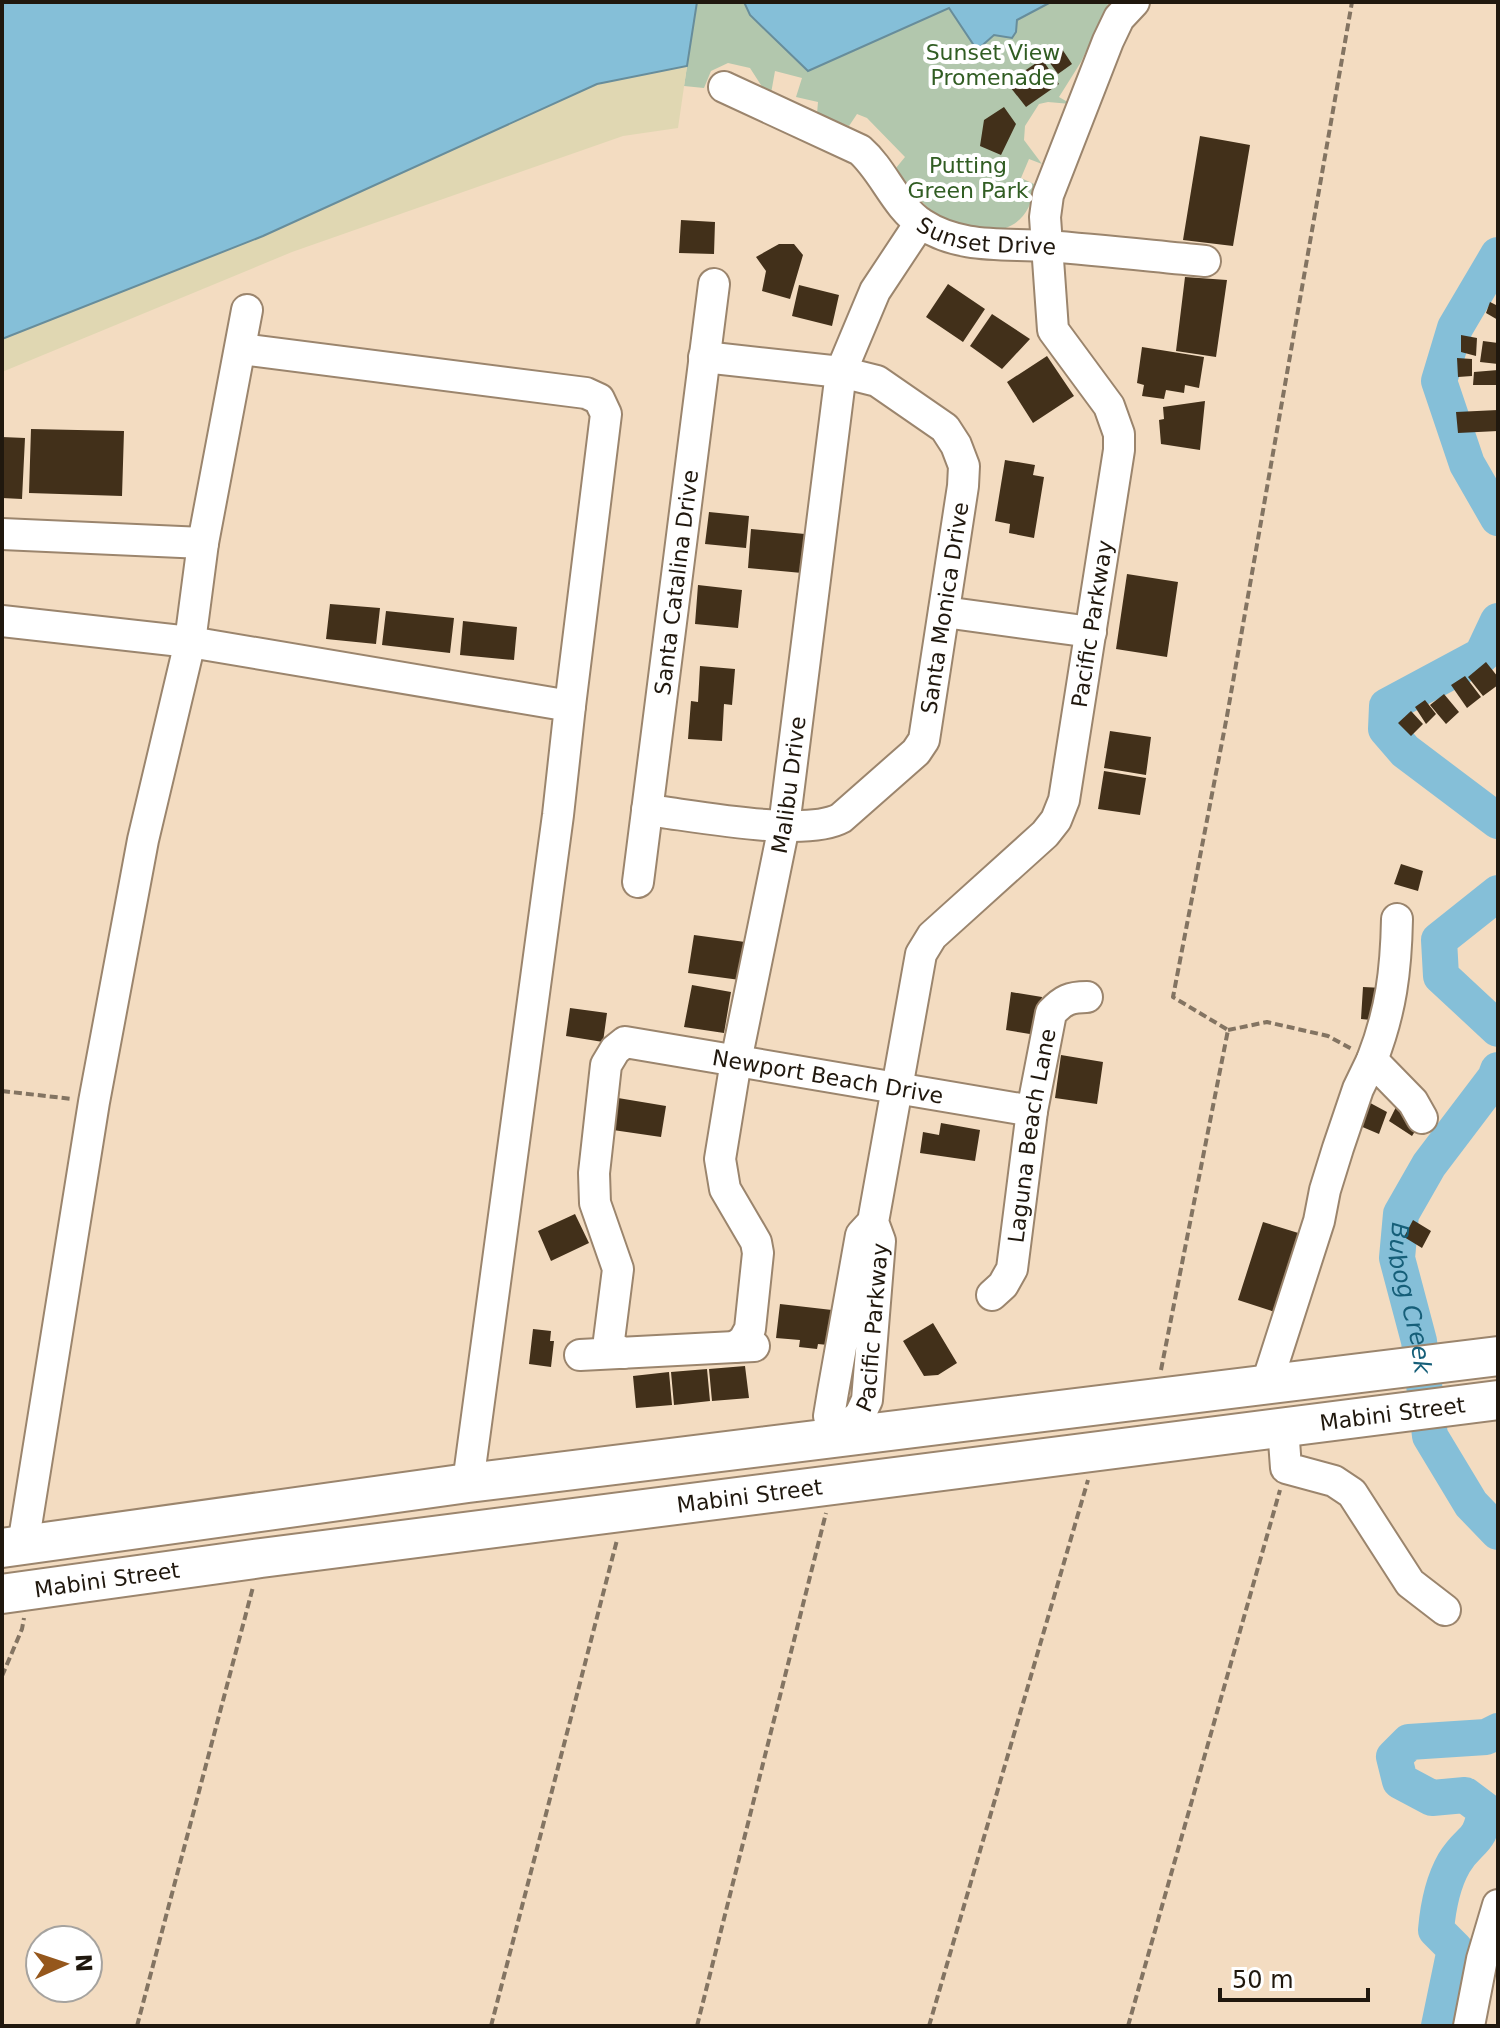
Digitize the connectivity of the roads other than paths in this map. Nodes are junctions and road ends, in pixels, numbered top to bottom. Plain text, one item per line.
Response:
1 (1134, 2) edge
2 (724, 87) dead end
3 (920, 223) junction
4 (1046, 246) junction
5 (1205, 261) dead end
6 (714, 284) dead end
7 (247, 310) dead end
8 (241, 349) junction
9 (704, 357) junction
10 (841, 372) junction
11 (2, 534) edge
12 (203, 543) junction
13 (944, 612) junction
14 (2, 621) edge
15 (1091, 632) junction
16 (190, 642) junction
17 (570, 706) junction
18 (647, 810) junction
19 (784, 826) junction
20 (638, 882) dead end
21 (1397, 919) dead end
22 (1087, 997) dead end
23 (1372, 1060) junction
24 (736, 1061) junction
25 (897, 1088) junction
26 (1032, 1111) junction
27 (1422, 1118) dead end
28 (992, 1295) dead end
29 (623, 1353) junction
30 (580, 1355) dead end
31 (1498, 1356) edge
32 (1266, 1386) junction
33 (1498, 1400) edge
34 (1283, 1427) junction
35 (835, 1438) junction
36 (880, 1478) junction
37 (468, 1483) junction
38 (786, 1490) junction
39 (13, 1547) edge
40 (15, 1592) edge
41 (1445, 1610) dead end
42 (1498, 1905) edge
43 (1469, 2026) edge

1 - 4 street, Pacific Parkway
2 - 3 street, Sunset Drive
3 - 4 street, Sunset Drive
3 - 10 street, Malibu Drive
4 - 5 street, Sunset Drive
4 - 15 street, Pacific Parkway
6 - 9 street, Santa Catalina Drive
7 - 8 street
8 - 12 street
8 - 17 street
9 - 10 street, Santa Monica Drive
9 - 18 street, Santa Catalina Drive
10 - 13 street, Santa Monica Drive
10 - 19 street, Malibu Drive
11 - 12 street
12 - 16 street
13 - 15 street
13 - 19 street, Santa Monica Drive
14 - 16 street
15 - 25 street, Pacific Parkway
16 - 17 street
16 - 39 street
17 - 37 street
18 - 19 street, Santa Monica Drive
18 - 20 street, Santa Catalina Drive
19 - 24 street, Malibu Drive
21 - 23 street
22 - 26 street, Laguna Beach Lane
23 - 27 street
23 - 32 street
24 - 25 street, Newport Beach Drive
24 - 29 street, Malibu Drive
24 - 29 street, Newport Beach Drive
25 - 26 street, Newport Beach Drive
25 - 35 street, Pacific Parkway
26 - 28 street, Laguna Beach Lane
29 - 30 street
31 - 32 main road, Mabini Street
32 - 35 main road, Mabini Street
33 - 34 main road, Mabini Street
34 - 36 main road, Mabini Street
34 - 41 street
35 - 36 main road
35 - 37 main road, Mabini Street
35 - 38 main road
36 - 38 main road, Mabini Street
37 - 39 main road, Mabini Street
38 - 40 main road, Mabini Street
42 - 43 street

